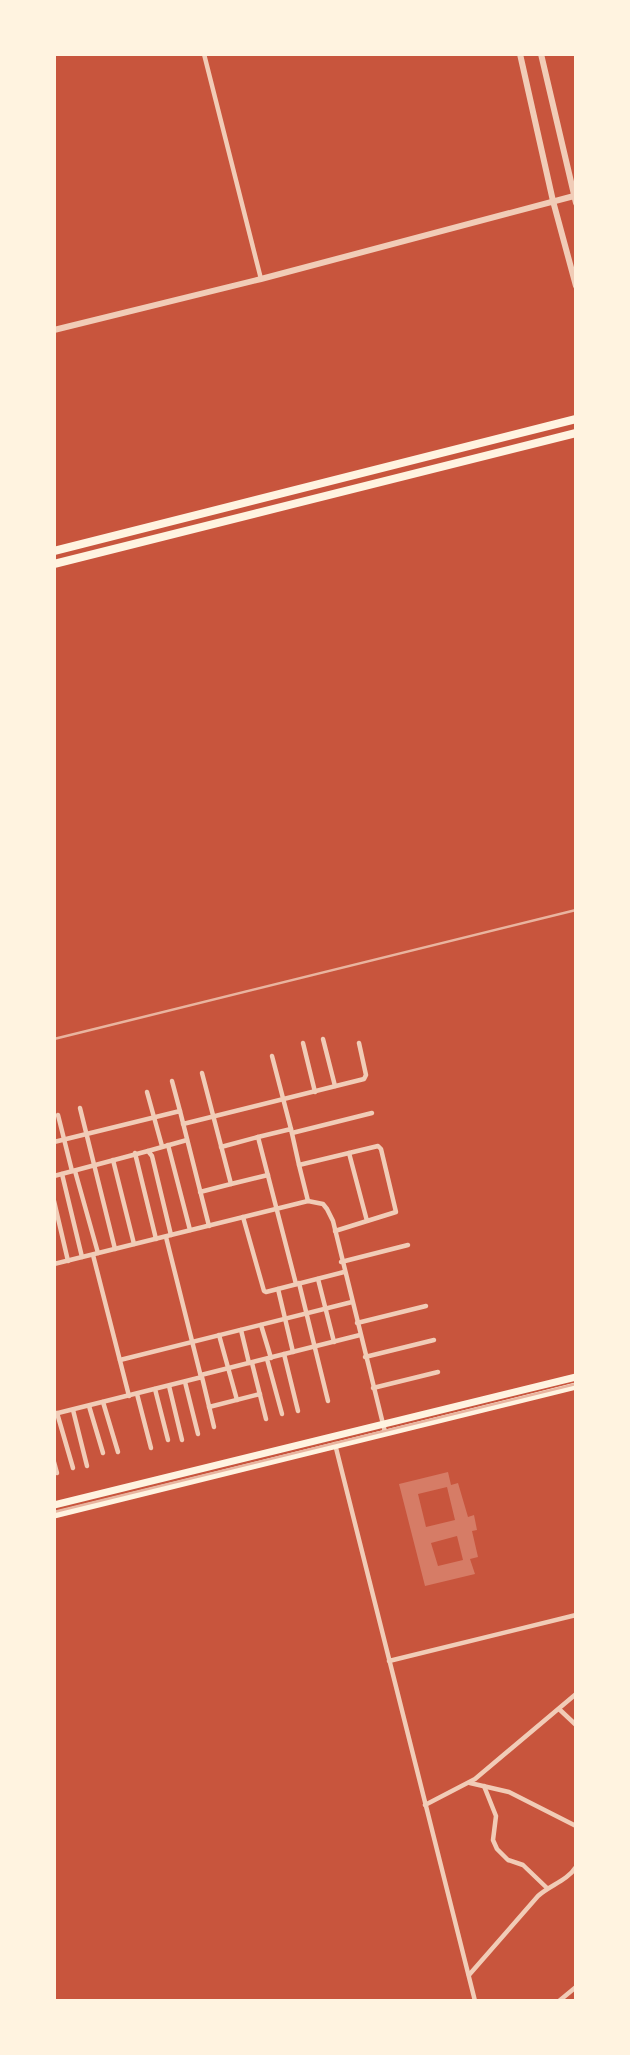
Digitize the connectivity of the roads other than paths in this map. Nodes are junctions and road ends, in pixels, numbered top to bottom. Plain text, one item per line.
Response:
1 (204, 54) edge
2 (541, 54) edge
3 (523, 55) edge
4 (575, 200) edge
5 (553, 201) junction
6 (261, 279) junction
7 (576, 286) edge
8 (54, 330) edge
9 (576, 419) edge
10 (576, 433) edge
11 (330, 481) junction
12 (333, 494) junction
13 (54, 551) edge
14 (54, 564) edge
15 (323, 1039) dead end
16 (359, 1043) dead end
17 (303, 1044) dead end
18 (272, 1056) dead end
19 (202, 1073) dead end
20 (172, 1081) dead end
21 (335, 1086) junction
22 (315, 1091) junction
23 (147, 1092) dead end
24 (283, 1099) junction
25 (80, 1108) dead end
26 (180, 1111) junction
27 (372, 1113) dead end
28 (58, 1115) dead end
29 (214, 1117) junction
30 (154, 1118) junction
31 (183, 1124) junction
32 (291, 1131) junction
33 (88, 1134) junction
34 (258, 1138) junction
35 (65, 1139) junction
36 (187, 1140) junction
37 (54, 1142) edge
38 (165, 1146) junction
39 (221, 1147) junction
40 (148, 1151) junction
41 (135, 1153) junction
42 (349, 1153) junction
43 (113, 1160) junction
44 (93, 1165) junction
45 (299, 1165) junction
46 (73, 1171) junction
47 (62, 1174) junction
48 (268, 1175) junction
49 (54, 1176) edge
50 (231, 1184) junction
51 (200, 1192) junction
52 (54, 1201) edge
53 (308, 1201) junction
54 (276, 1209) junction
55 (243, 1217) junction
56 (367, 1221) junction
57 (209, 1226) junction
58 (190, 1230) junction
59 (335, 1231) junction
60 (168, 1236) junction
61 (156, 1239) junction
62 (134, 1244) junction
63 (408, 1245) dead end
64 (115, 1249) junction
65 (95, 1254) junction
66 (82, 1257) junction
67 (68, 1261) junction
68 (341, 1262) junction
69 (54, 1264) edge
70 (344, 1272) junction
71 (318, 1279) junction
72 (297, 1284) junction
73 (278, 1289) junction
74 (352, 1302) junction
75 (426, 1306) dead end
76 (326, 1309) junction
77 (306, 1314) junction
78 (285, 1319) junction
79 (357, 1323) junction
80 (261, 1325) junction
81 (241, 1330) junction
82 (219, 1335) junction
83 (360, 1335) junction
84 (434, 1340) dead end
85 (192, 1342) junction
86 (334, 1342) junction
87 (314, 1347) junction
88 (293, 1352) junction
89 (284, 1354) junction
90 (365, 1357) junction
91 (269, 1358) junction
92 (120, 1360) junction
93 (251, 1363) junction
94 (229, 1368) junction
95 (438, 1372) dead end
96 (201, 1376) junction
97 (576, 1377) edge
98 (185, 1382) junction
99 (169, 1386) junction
100 (576, 1386) edge
101 (373, 1388) junction
102 (155, 1389) junction
103 (137, 1394) junction
104 (260, 1394) junction
105 (129, 1395) junction
106 (237, 1400) junction
107 (328, 1401) dead end
108 (103, 1402) junction
109 (89, 1406) junction
110 (209, 1407) junction
111 (73, 1409) junction
112 (298, 1411) dead end
113 (56, 1414) edge
114 (282, 1414) dead end
115 (266, 1419) dead end
116 (214, 1427) dead end
117 (384, 1428) junction
118 (198, 1434) dead end
119 (333, 1436) junction
120 (168, 1440) dead end
121 (182, 1440) dead end
122 (335, 1445) junction
123 (150, 1448) dead end
124 (118, 1452) dead end
125 (103, 1453) dead end
126 (54, 1462) edge
127 (87, 1466) dead end
128 (72, 1468) dead end
129 (57, 1472) dead end
130 (54, 1505) edge
131 (54, 1516) edge
132 (576, 1615) edge
133 (389, 1661) junction
134 (576, 1694) edge
135 (559, 1709) junction
136 (576, 1725) edge
137 (470, 1782) junction
138 (484, 1786) junction
139 (425, 1805) junction
140 (576, 1826) edge
141 (576, 1867) edge
142 (547, 1888) junction
143 (468, 1976) junction
144 (576, 1987) edge
145 (474, 2001) edge
146 (559, 2001) edge

1 - 6 street
2 - 4 street
3 - 5 street
4 - 5 street
5 - 6 street
5 - 7 street
6 - 8 street
9 - 11 main road
10 - 12 main road
11 - 12 main road
11 - 13 main road
12 - 14 main road
15 - 21 street
16 - 21 street
17 - 22 street
18 - 24 street
19 - 29 street
20 - 26 street
21 - 22 street
22 - 24 street
23 - 30 street
24 - 29 street
24 - 32 street
25 - 33 street
26 - 30 street
26 - 31 street
27 - 32 street
28 - 35 street
29 - 31 street
29 - 39 street
30 - 33 street
30 - 38 street
31 - 36 street
32 - 34 street
32 - 45 street
33 - 35 street
33 - 44 street
34 - 39 street
34 - 48 street
35 - 37 street
35 - 46 street
36 - 38 street
36 - 51 street
38 - 40 street
38 - 58 street
39 - 50 street
40 - 41 street
40 - 60 street
41 - 43 street
41 - 61 street
42 - 45 street
42 - 56 street
42 - 56 street
43 - 44 street
43 - 62 street
44 - 46 street
44 - 64 street
45 - 53 street
46 - 47 street
46 - 65 street
47 - 49 street
47 - 66 street
48 - 50 street
48 - 54 street
50 - 51 street
51 - 57 street
52 - 67 street
53 - 54 street
53 - 59 street
54 - 55 street
54 - 72 street
55 - 57 street
55 - 73 street
56 - 59 street
57 - 58 street
58 - 60 street
59 - 68 street
60 - 61 street
60 - 85 street
61 - 62 street
62 - 64 street
63 - 68 street
64 - 65 street
65 - 66 street
65 - 92 street
66 - 67 street
67 - 69 street
68 - 70 street
70 - 71 street
70 - 74 street
71 - 72 street
71 - 76 street
72 - 73 street
72 - 77 street
73 - 78 street
74 - 76 street
74 - 79 street
75 - 79 street
76 - 77 street
76 - 86 street
77 - 78 street
77 - 87 street
78 - 80 street
78 - 88 street
79 - 83 street
80 - 81 street
80 - 91 street
81 - 82 street
81 - 93 street
82 - 85 street
82 - 94 street
83 - 86 street
83 - 90 street
84 - 90 street
85 - 92 street
85 - 96 street
86 - 87 street
87 - 88 street
87 - 107 street
88 - 89 street
89 - 91 street
89 - 112 street
90 - 101 street
91 - 93 street
91 - 114 street
92 - 105 street
93 - 94 street
93 - 104 street
94 - 96 street
94 - 106 street
95 - 101 street
96 - 98 street
96 - 110 street
97 - 117 main road
98 - 99 street
98 - 118 street
99 - 102 street
99 - 121 street
100 - 117 main road
101 - 117 street
102 - 103 street
102 - 120 street
103 - 105 street
103 - 123 street
104 - 106 street
104 - 115 street
105 - 108 street
106 - 110 street
108 - 109 street
108 - 124 street
109 - 111 street
109 - 125 street
110 - 116 street
111 - 113 street
111 - 127 street
113 - 128 street
117 - 119 main road
117 - 122 main road
119 - 122 street
119 - 130 main road
122 - 131 main road
122 - 133 street
126 - 129 street
132 - 133 street
133 - 139 street
134 - 135 street
135 - 136 street
135 - 137 street
137 - 138 street
137 - 139 street
138 - 140 street
138 - 142 street
139 - 143 street
141 - 142 street
142 - 143 street
143 - 145 street
144 - 146 street

